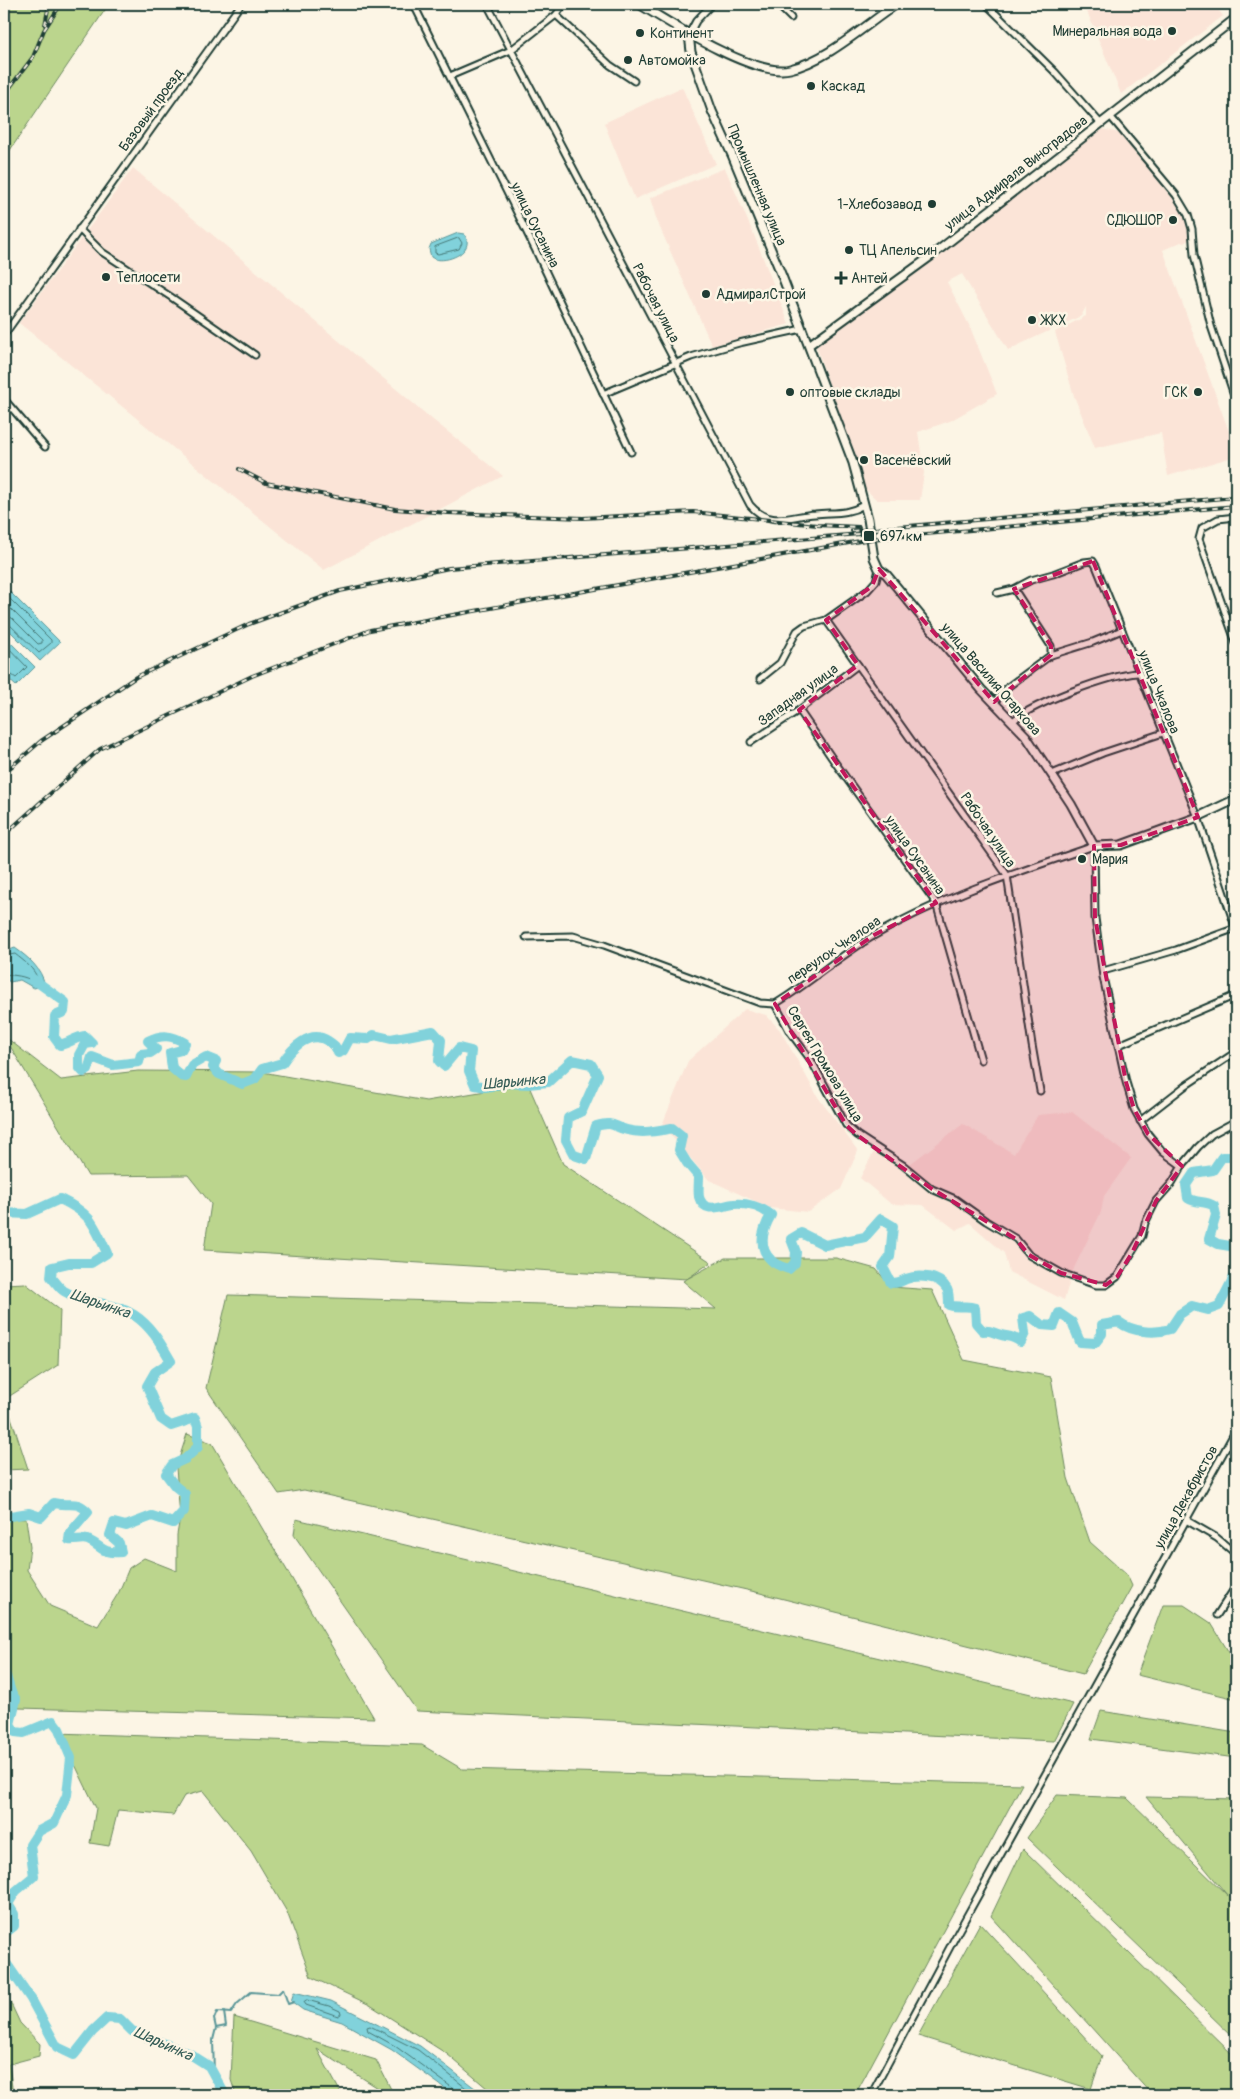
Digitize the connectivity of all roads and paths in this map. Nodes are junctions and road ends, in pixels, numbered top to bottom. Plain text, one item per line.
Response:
1 (241, 4) edge
2 (487, 4) edge
3 (564, 4) edge
4 (639, 4) edge
5 (712, 4) edge
6 (777, 4) edge
7 (897, 4) edge
8 (986, 4) edge
9 (886, 6) edge
10 (416, 9) dead end
11 (556, 15) junction
12 (791, 18) dead end
13 (1236, 18) edge
14 (689, 34) junction
15 (511, 50) junction
16 (450, 76) junction
17 (634, 81) dead end
18 (1110, 116) junction
19 (1101, 124) junction
20 (80, 229) junction
21 (802, 328) junction
22 (4, 335) edge
23 (810, 345) junction
24 (255, 355) dead end
25 (675, 363) junction
26 (1236, 391) edge
27 (602, 394) junction
28 (4, 398) edge
29 (45, 447) dead end
30 (631, 452) dead end
31 (864, 505) junction
32 (1236, 517) edge
33 (879, 569) junction
34 (1014, 589) junction
35 (997, 593) dead end
36 (826, 620) junction
37 (1122, 630) junction
38 (1234, 631) edge
39 (1236, 643) edge
40 (1051, 655) junction
41 (858, 665) junction
42 (1138, 673) junction
43 (760, 679) dead end
44 (994, 702) junction
45 (799, 710) junction
46 (1014, 720) junction
47 (1163, 733) junction
48 (751, 742) dead end
49 (1052, 774) junction
50 (1236, 799) edge
51 (1198, 817) junction
52 (1094, 846) junction
53 (1007, 875) junction
54 (936, 903) junction
55 (1236, 928) edge
56 (526, 936) dead end
57 (1102, 971) junction
58 (1236, 995) edge
59 (775, 1004) junction
60 (1119, 1045) junction
61 (1236, 1052) edge
62 (981, 1060) dead end
63 (1040, 1091) dead end
64 (1140, 1121) junction
65 (1236, 1121) edge
66 (1182, 1166) junction
67 (1236, 1430) edge
68 (1186, 1520) junction
69 (1236, 1554) edge
70 (1236, 1586) edge
71 (1217, 1615) dead end
72 (871, 2095) edge

1 - 20 street, Базовый проезд
2 - 15 street, Рабочая улица
3 - 11 street
4 - 14 street
5 - 14 street
6 - 12 street
7 - 9 street
8 - 19 street
9 - 14 street
10 - 16 street, улица Сусанина
11 - 15 street
11 - 17 street
13 - 18 street, улица Адмирала Виноградова
14 - 21 street, Промышленная улица
15 - 16 street
15 - 25 street, Рабочая улица
16 - 27 street, улица Сусанина
18 - 19 street, улица Адмирала Виноградова
18 - 26 street
19 - 23 street, улица Адмирала Виноградова
20 - 22 street, Базовый проезд
20 - 24 street
21 - 23 street, Промышленная улица
21 - 25 street
23 - 31 street, Промышленная улица
25 - 27 street
25 - 31 street, Рабочая улица
27 - 30 street, улица Сусанина
28 - 29 street
31 - 33 street, улица Василия Огаркова
32 - 38 street
33 - 36 street
33 - 44 street, улица Василия Огаркова
34 - 35 street, улица Чкалова
34 - 37 street, улица Чкалова
34 - 40 street
36 - 41 street, Рабочая улица
36 - 43 street
37 - 40 street
37 - 42 street, улица Чкалова
38 - 39 street
40 - 44 street
41 - 45 street, Западная улица
41 - 53 street, Рабочая улица
42 - 46 street
42 - 47 street, улица Чкалова
44 - 46 street, улица Василия Огаркова
45 - 48 street, Западная улица
45 - 54 street, улица Сусанина
46 - 49 street, улица Василия Огаркова
47 - 49 street
47 - 51 street, улица Чкалова
49 - 52 street, улица Василия Огаркова
50 - 51 street, переулок Чкалова
51 - 52 street, переулок Чкалова
51 - 55 street, улица Чкалова
52 - 53 street, переулок Чкалова
52 - 57 street, улица Василия Огаркова
53 - 54 street, переулок Чкалова
53 - 63 street, Рабочая улица
54 - 59 street, переулок Чкалова
54 - 62 street, улица Сусанина
55 - 57 street
56 - 59 street
57 - 60 street, улица Василия Огаркова
58 - 60 street
59 - 66 street, Сергея Громова улица
60 - 64 street, улица Василия Огаркова
61 - 64 street
64 - 66 street, улица Василия Огаркова
65 - 66 street, Сергея Громова улица
67 - 68 street, улица Декабристов
68 - 69 street
68 - 72 street, улица Декабристов
70 - 71 street

